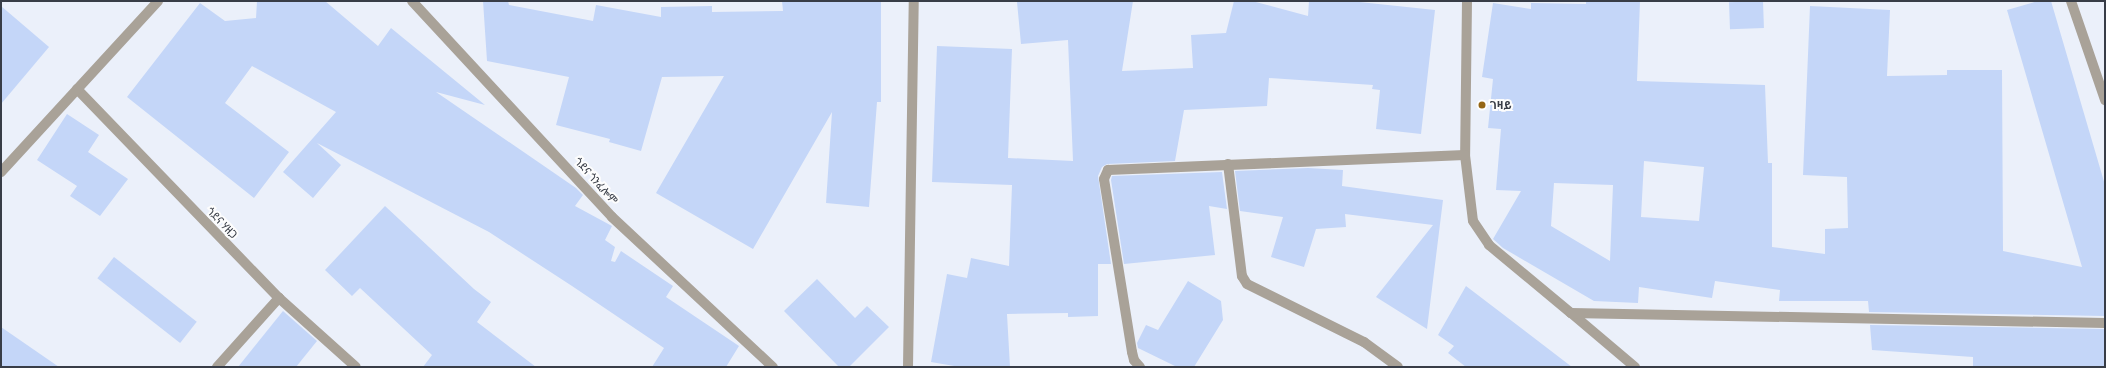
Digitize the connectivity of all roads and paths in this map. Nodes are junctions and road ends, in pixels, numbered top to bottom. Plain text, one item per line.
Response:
1 (158, 1) edge
2 (412, 1) edge
3 (914, 1) edge
4 (1467, 1) edge
5 (2071, 1) edge
6 (77, 89) junction
7 (2105, 100) edge
8 (1464, 155) junction
9 (1228, 164) junction
10 (1, 172) edge
11 (279, 298) junction
12 (1571, 313) junction
13 (2105, 323) edge
14 (217, 367) edge
15 (356, 367) edge
16 (773, 367) edge
17 (908, 367) edge
18 (1140, 367) edge
19 (1398, 367) edge
20 (1635, 367) edge

1 - 6 street
2 - 16 street, ጎደና ጎንፈሎም
3 - 17 street
4 - 8 street
5 - 7 street
6 - 10 street
6 - 11 street, ጎደና ሃዘጋ
8 - 9 street
8 - 12 street
9 - 18 street
9 - 19 street
11 - 14 street
11 - 15 street, ጎደና ሃዘጋ
12 - 13 street
12 - 20 street

